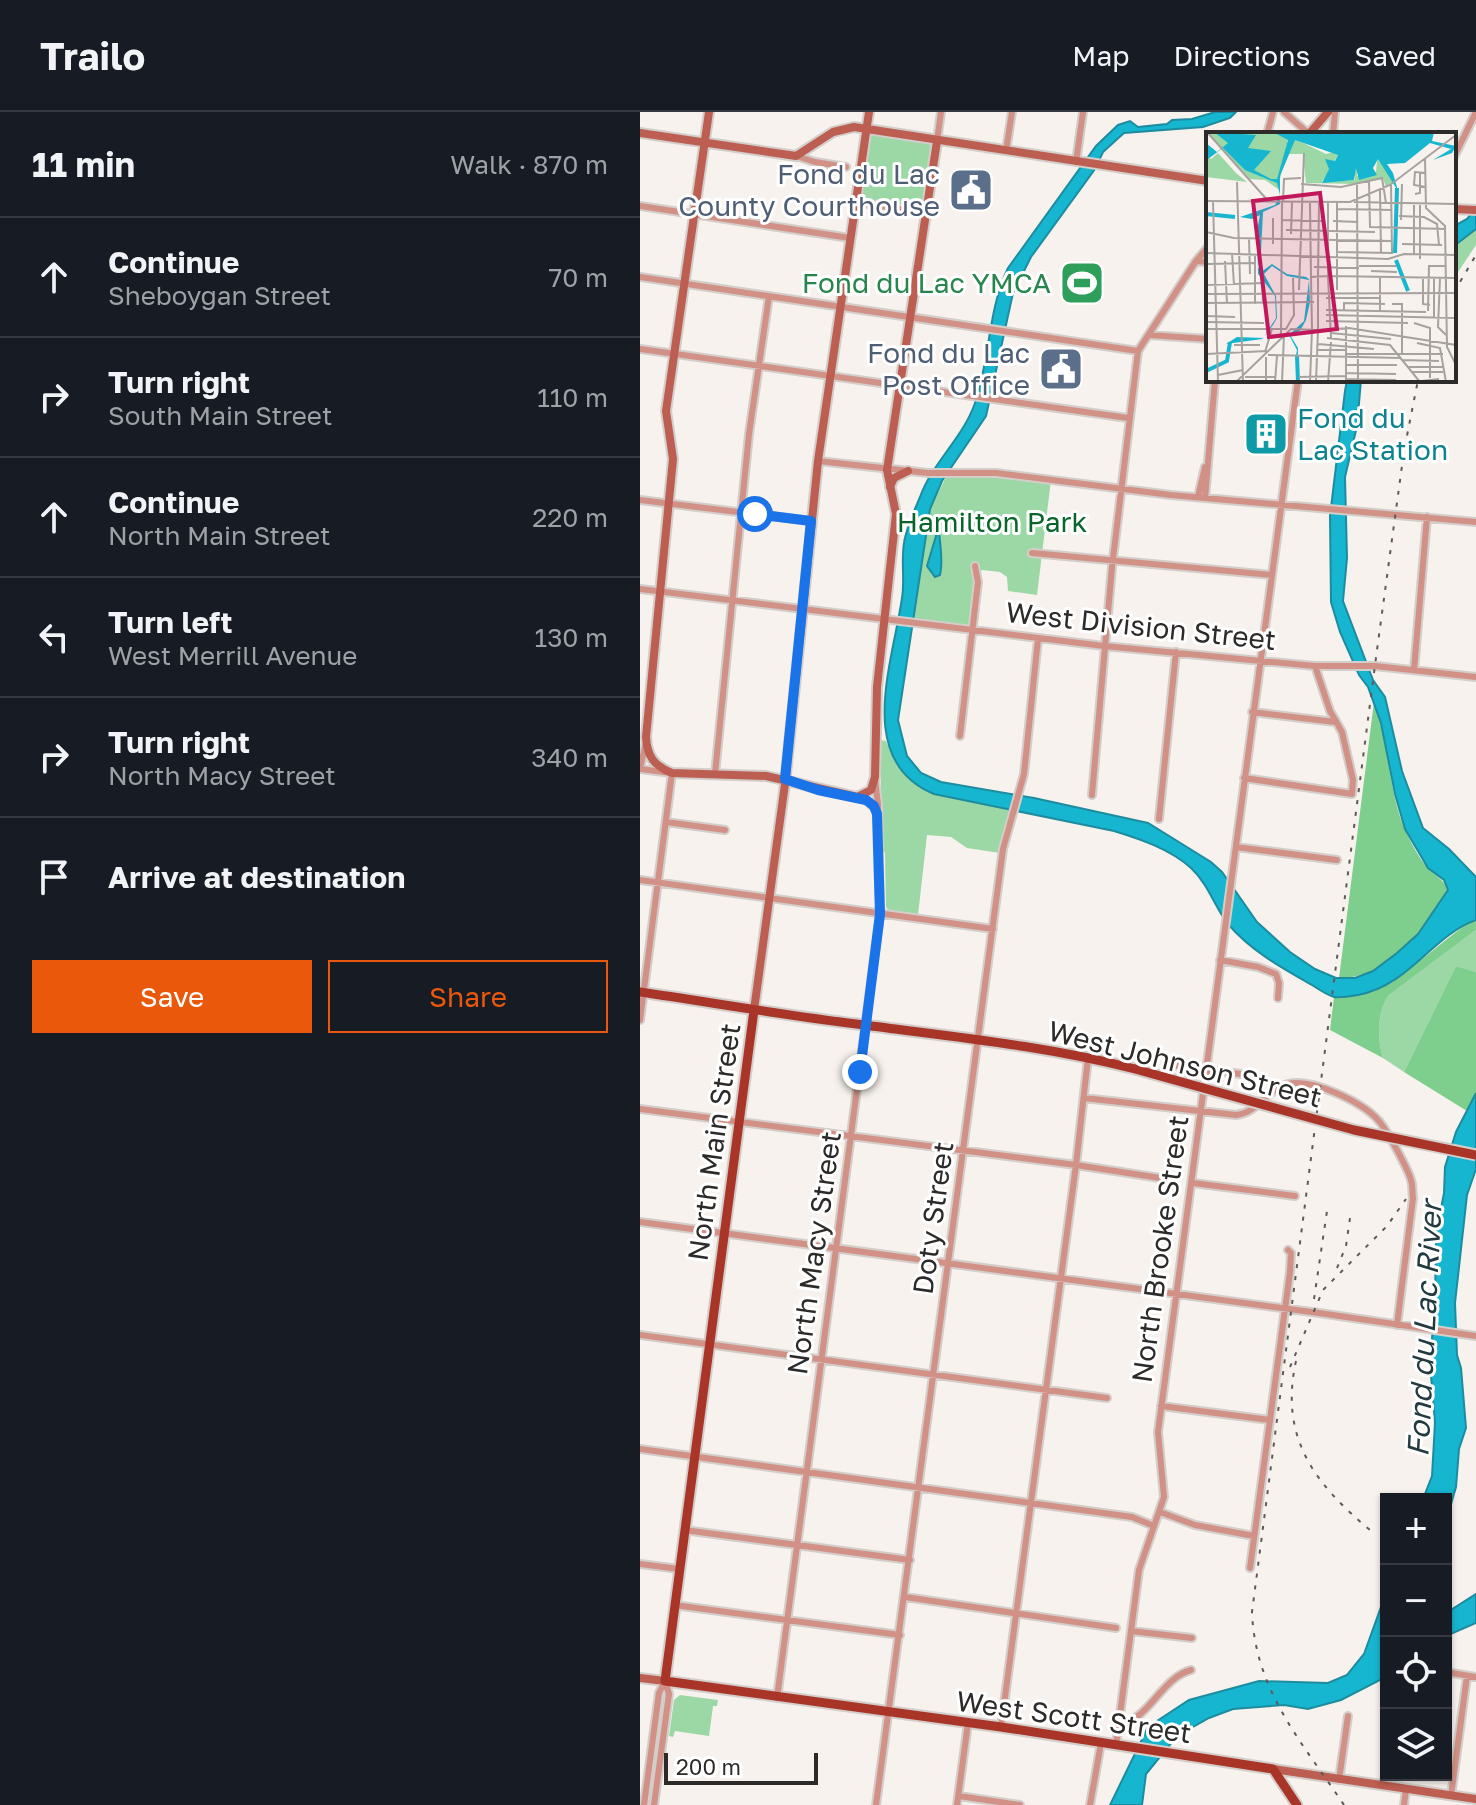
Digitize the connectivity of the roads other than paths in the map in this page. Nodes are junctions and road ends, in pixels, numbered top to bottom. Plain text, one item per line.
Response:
1 (709, 112) edge
2 (869, 112) edge
3 (941, 112) edge
4 (1012, 112) edge
5 (1083, 112) edge
6 (1273, 112) edge
7 (1284, 112) edge
8 (1328, 112) edge
9 (1335, 112) edge
10 (1476, 112) edge
11 (866, 130) junction
12 (1268, 132) edge
13 (1307, 132) edge
14 (1311, 132) edge
15 (1333, 132) edge
16 (640, 133) edge
17 (937, 141) junction
18 (705, 143) junction
19 (1006, 151) junction
20 (1456, 153) edge
21 (796, 156) junction
22 (1079, 162) junction
23 (846, 167) dead end
24 (1206, 182) edge
25 (855, 202) junction
26 (640, 206) edge
27 (926, 213) junction
28 (694, 214) junction
29 (850, 238) junction
30 (1206, 249) edge
31 (1196, 261) junction
32 (1206, 262) edge
33 (640, 277) edge
34 (684, 283) junction
35 (769, 296) junction
36 (840, 307) junction
37 (910, 318) junction
38 (1149, 335) junction
39 (1206, 339) edge
40 (640, 349) edge
41 (1138, 351) junction
42 (674, 354) junction
43 (758, 366) junction
44 (829, 376) junction
45 (1215, 382) edge
46 (1298, 382) edge
47 (899, 387) junction
48 (1128, 418) junction
49 (818, 461) junction
50 (887, 470) junction
51 (908, 471) junction
52 (890, 488) junction
53 (1121, 489) junction
54 (1202, 497) junction
55 (640, 500) edge
56 (670, 503) junction
57 (1281, 504) junction
58 (741, 512) junction
59 (1427, 517) junction
60 (811, 521) junction
61 (1476, 522) edge
62 (1032, 553) dead end
63 (1113, 560) junction
64 (975, 566) dead end
65 (1272, 575) junction
66 (640, 589) edge
67 (660, 591) junction
68 (731, 600) junction
69 (802, 609) junction
70 (885, 619) junction
71 (971, 631) junction
72 (1038, 639) junction
73 (1104, 646) junction
74 (1176, 652) junction
75 (1261, 660) junction
76 (1315, 666) junction
77 (1414, 670) junction
78 (1476, 677) edge
79 (1252, 712) junction
80 (1335, 722) junction
81 (960, 736) dead end
82 (646, 743) junction
83 (640, 769) edge
84 (672, 773) junction
85 (715, 774) junction
86 (766, 776) junction
87 (875, 777) junction
88 (1244, 778) junction
89 (785, 779) junction
90 (818, 790) junction
91 (783, 795) junction
92 (1092, 795) dead end
93 (857, 797) junction
94 (877, 814) junction
95 (1159, 819) dead end
96 (666, 822) junction
97 (725, 830) dead end
98 (1236, 847) junction
99 (1337, 860) dead end
100 (640, 880) edge
101 (658, 883) junction
102 (769, 898) junction
103 (880, 914) junction
104 (993, 929) junction
105 (1220, 960) junction
106 (642, 993) edge
107 (1278, 998) dead end
108 (754, 1010) junction
109 (640, 1020) edge
110 (865, 1026) junction
111 (978, 1039) junction
112 (1088, 1058) junction
113 (1171, 1059) dead end
114 (1207, 1070) junction
115 (1248, 1075) dead end
116 (1084, 1098) junction
117 (640, 1109) edge
118 (1201, 1110) junction
119 (738, 1122) junction
120 (852, 1137) junction
121 (964, 1152) junction
122 (1476, 1155) edge
123 (1076, 1165) junction
124 (1173, 1180) dead end
125 (1193, 1183) junction
126 (1295, 1196) dead end
127 (640, 1222) edge
128 (724, 1233) junction
129 (837, 1249) junction
130 (1288, 1250) dead end
131 (949, 1264) junction
132 (1061, 1279) junction
133 (1177, 1295) junction
134 (1286, 1308) junction
135 (1397, 1325) junction
136 (640, 1335) edge
137 (1475, 1336) edge
138 (709, 1345) junction
139 (822, 1361) junction
140 (934, 1376) junction
141 (1047, 1391) junction
142 (1107, 1398) dead end
143 (1161, 1406) junction
144 (1270, 1420) junction
145 (640, 1449) edge
146 (693, 1457) junction
147 (806, 1473) junction
148 (920, 1487) junction
149 (1032, 1503) junction
150 (1160, 1512) junction
151 (1154, 1526) junction
152 (684, 1530) junction
153 (1254, 1536) junction
154 (797, 1545) junction
155 (910, 1560) junction
156 (640, 1564) edge
157 (1250, 1568) dead end
158 (679, 1569) junction
159 (905, 1597) junction
160 (674, 1605) junction
161 (1016, 1614) junction
162 (787, 1620) junction
163 (1116, 1628) dead end
164 (1131, 1631) junction
165 (900, 1635) junction
166 (1192, 1638) dead end
167 (1191, 1670) dead end
168 (1452, 1673) edge
169 (1467, 1676) junction
170 (1476, 1677) edge
171 (640, 1678) edge
172 (665, 1681) junction
173 (777, 1698) junction
174 (890, 1712) junction
175 (1348, 1716) dead end
176 (968, 1723) junction
177 (1119, 1725) junction
178 (1001, 1727) junction
179 (1101, 1743) junction
180 (1116, 1746) junction
181 (1273, 1769) junction
182 (1339, 1780) junction
183 (1406, 1789) junction
184 (959, 1796) junction
185 (1451, 1796) junction
186 (1476, 1799) edge
187 (644, 1805) edge
188 (654, 1805) edge
189 (876, 1805) edge
190 (957, 1805) edge
191 (1020, 1805) edge
192 (1090, 1805) edge
193 (1297, 1805) edge
194 (1404, 1805) edge

1 - 18 main road
2 - 11 main road, North Main Street
3 - 17 street
4 - 19 street
5 - 22 street
6 - 12 street
7 - 13 street
8 - 14 main road
9 - 15 street
10 - 20 street
11 - 17 main road
11 - 21 main road
11 - 25 main road, North Main Street
16 - 18 main road
17 - 19 main road
17 - 27 main road, North Macy Street
18 - 21 main road
18 - 28 main road
19 - 22 main road
21 - 23 street
22 - 24 main road
25 - 27 street
25 - 29 main road, North Main Street
26 - 28 street
27 - 37 main road, North Macy Street
28 - 29 street
28 - 34 main road
29 - 36 main road, North Main Street
30 - 31 street
31 - 32 street
31 - 38 street
33 - 34 street
34 - 35 street
34 - 42 main road
35 - 36 street
35 - 43 street
36 - 37 street
36 - 44 main road, North Main Street
37 - 41 street
37 - 47 main road, North Macy Street
38 - 39 street
38 - 41 street
40 - 42 street
41 - 48 street
42 - 43 street
42 - 56 main road
43 - 44 street
43 - 58 street
44 - 47 street
44 - 49 main road, North Main Street
45 - 54 street
46 - 57 street, North Brooke Street
47 - 48 street
47 - 50 main road, North Macy Street
48 - 53 street
49 - 50 street
49 - 60 main road, North Main Street
50 - 51 street
50 - 52 main road, North Macy Street
51 - 52 main road
51 - 53 street
52 - 70 main road, North Macy Street
53 - 54 street
53 - 63 street
54 - 57 street
55 - 56 street
56 - 58 street
56 - 67 main road
57 - 59 street
57 - 65 street, North Brooke Street
58 - 60 street
58 - 68 street
59 - 61 street
59 - 77 street
60 - 69 main road, North Main Street
62 - 63 street
63 - 65 street
63 - 73 street
64 - 71 street
65 - 75 street, North Brooke Street
66 - 67 street, West Division Street
67 - 68 street, West Division Street
67 - 82 main road
68 - 69 street, West Division Street
68 - 85 street
69 - 70 street, West Division Street
69 - 89 main road, North Main Street
70 - 71 street, West Division Street
70 - 87 main road, North Macy Street
71 - 72 street, West Division Street
71 - 81 street
72 - 73 street, West Division Street
72 - 104 street, Doty Street
73 - 74 street, West Division Street
73 - 92 street
74 - 75 street, West Division Street
74 - 95 street
75 - 76 street, West Division Street
75 - 79 street, North Brooke Street
76 - 77 street, West Division Street
76 - 80 street
77 - 78 street, West Division Street
79 - 80 street
79 - 88 street, North Brooke Street
80 - 88 street
82 - 83 street
82 - 84 main road
83 - 84 street
84 - 85 main road
84 - 96 street
85 - 86 main road
86 - 89 main road
86 - 91 main road
87 - 93 main road
87 - 94 street, North Macy Street
88 - 98 street, North Brooke Street
89 - 90 main road
89 - 91 main road, North Main Street
90 - 91 main road
90 - 93 main road
91 - 102 main road, North Main Street
93 - 94 street
94 - 103 street, North Macy Street
96 - 97 street
96 - 101 street
98 - 99 street
98 - 105 street, North Brooke Street
100 - 101 street
101 - 102 street
101 - 106 street
102 - 103 street
102 - 108 main road, North Main Street
103 - 104 street
103 - 110 street, North Macy Street
104 - 111 street, Doty Street
105 - 107 street
105 - 114 street, North Brooke Street
106 - 108 main road, West Johnson Street
106 - 109 street
108 - 110 main road, West Johnson Street
108 - 119 main road, North Main Street
110 - 111 main road, West Johnson Street
110 - 120 street, North Macy Street
111 - 112 main road, West Johnson Street
111 - 121 street, Doty Street
112 - 116 street
112 - 122 main road, West Johnson Street, bridge
113 - 114 street
114 - 115 street
114 - 118 street, North Brooke Street
116 - 118 street
116 - 123 street
117 - 119 street
118 - 125 street, North Brooke Street
118 - 135 street
119 - 120 street
119 - 128 main road, North Main Street
120 - 121 street
120 - 129 street, North Macy Street
121 - 123 street
121 - 131 street, Doty Street
123 - 124 street
123 - 132 street
125 - 126 street
125 - 133 street, North Brooke Street
127 - 128 street
128 - 129 street
128 - 138 main road, North Main Street
129 - 131 street
129 - 139 street, North Macy Street
130 - 134 street
131 - 132 street
131 - 140 street, Doty Street
132 - 133 street
132 - 141 street
133 - 134 street
133 - 143 street, North Brooke Street
134 - 135 street
134 - 144 street
135 - 137 street
136 - 138 street
138 - 139 street
138 - 146 main road, North Main Street
139 - 140 street
139 - 147 street, North Macy Street
140 - 141 street
140 - 148 street, Doty Street
141 - 142 street
141 - 149 street
143 - 144 street
143 - 150 street, North Brooke Street
144 - 153 street
145 - 146 street
146 - 147 street
146 - 152 main road, North Main Street
147 - 148 street
147 - 154 street, North Macy Street
148 - 149 street
148 - 155 street, Doty Street
149 - 151 street
149 - 161 street
150 - 151 street, North Brooke Street
150 - 153 street
151 - 164 street, North Brooke Street
152 - 154 street
152 - 158 main road, North Main Street
153 - 157 street
154 - 155 street
154 - 162 street, North Macy Street
155 - 159 street, Doty Street
156 - 158 street
158 - 160 main road, North Main Street
159 - 161 street
159 - 165 street, Doty Street
160 - 162 street
160 - 172 main road, North Main Street
161 - 163 street
161 - 178 street
162 - 165 street
162 - 173 street, North Macy Street
164 - 166 street
164 - 177 street, North Brooke Street
165 - 174 street, Doty Street
167 - 177 street
168 - 169 street
169 - 170 street
169 - 185 street
171 - 172 main road
172 - 173 main road, West Scott Street
172 - 187 street, North Main Street
172 - 188 street, North Main Street
173 - 174 main road, West Scott Street
174 - 176 main road, West Scott Street
174 - 189 street, Doty Street
175 - 182 street
176 - 178 main road, West Scott Street
176 - 184 street
177 - 180 street, North Brooke Street
178 - 179 main road, West Scott Street
179 - 180 main road, West Scott Street
179 - 192 street
180 - 181 main road, West Scott Street
181 - 182 main road, West Scott Street
181 - 193 main road
182 - 183 main road, West Scott Street
183 - 185 main road, West Scott Street
183 - 194 street
184 - 190 street
184 - 191 street
185 - 186 main road, West Scott Street

